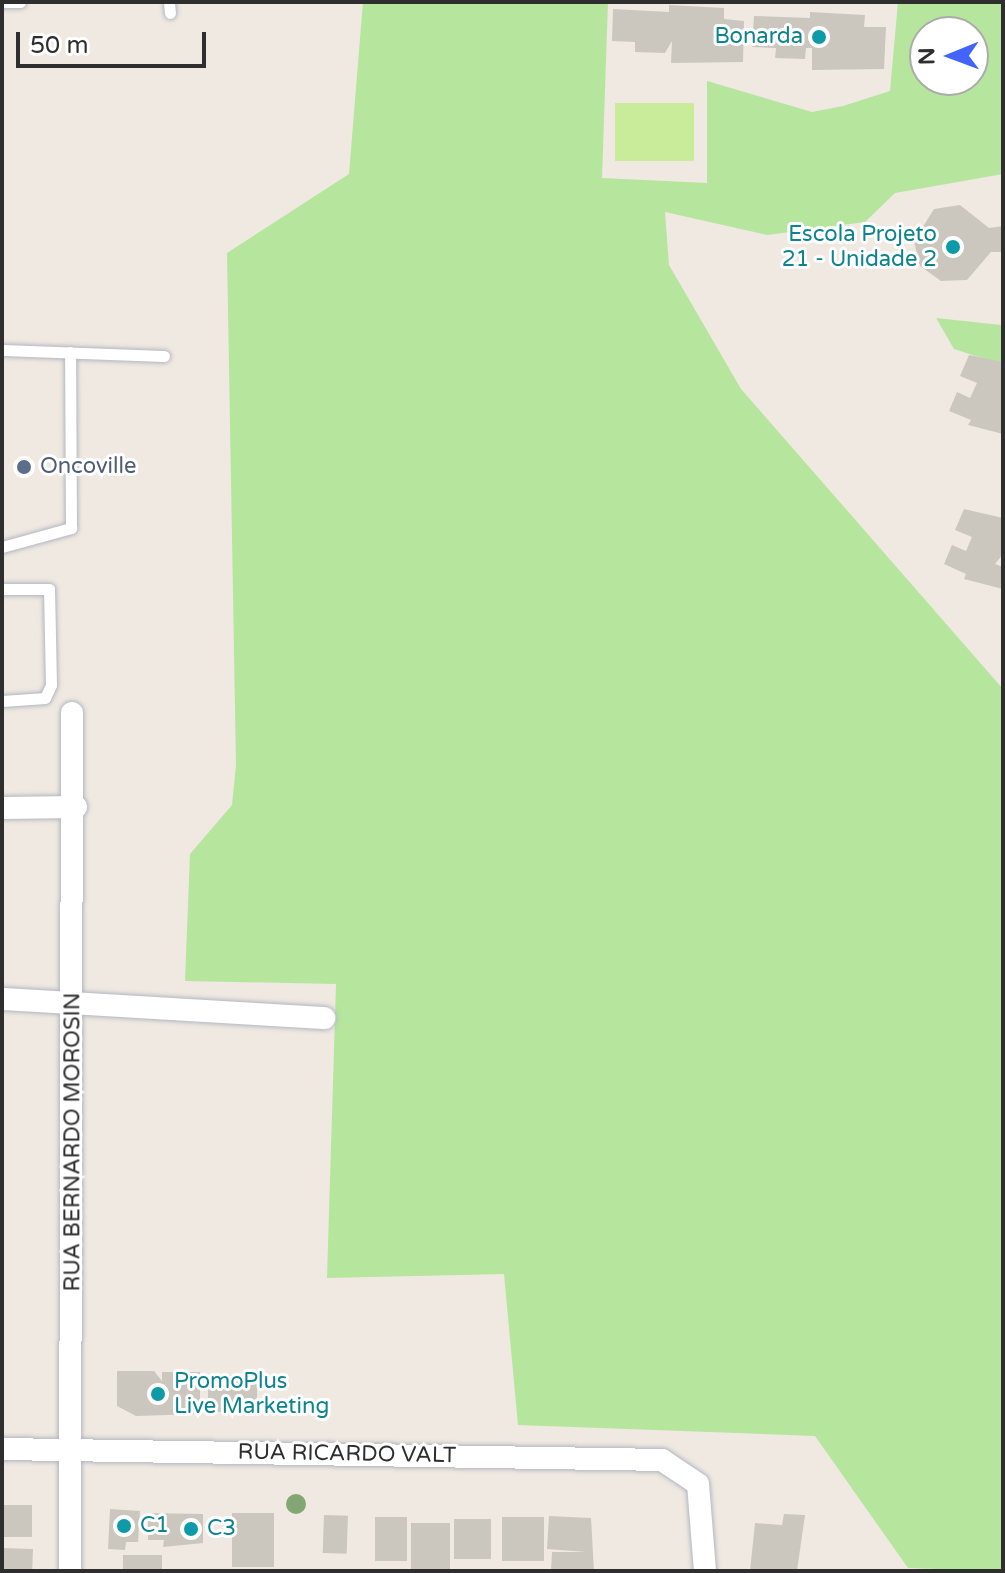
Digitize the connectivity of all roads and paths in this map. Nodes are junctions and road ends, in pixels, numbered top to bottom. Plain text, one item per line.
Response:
1 (2, 2) edge
2 (20, 2) edge
3 (2, 350) edge
4 (70, 352) junction
5 (164, 356) dead end
6 (2, 547) edge
7 (2, 589) edge
8 (2, 701) edge
9 (72, 713) dead end
10 (76, 807) junction
11 (2, 808) edge
12 (2, 999) edge
13 (73, 1001) junction
14 (324, 1018) dead end
15 (2, 1449) edge
16 (74, 1450) junction
17 (70, 1571) edge
18 (705, 1571) edge

1 - 2 lane
3 - 4 lane
4 - 5 lane
4 - 6 lane
7 - 8 lane
9 - 10 street, RUA BERNARDO MOROSIN
10 - 11 street
10 - 13 street, RUA BERNARDO MOROSIN
12 - 13 street
13 - 14 street
13 - 16 street, RUA BERNARDO MOROSIN
15 - 16 street, RUA RICARDO VALT
16 - 17 street, RUA BERNARDO MOROSIN
16 - 18 street, RUA RICARDO VALT

